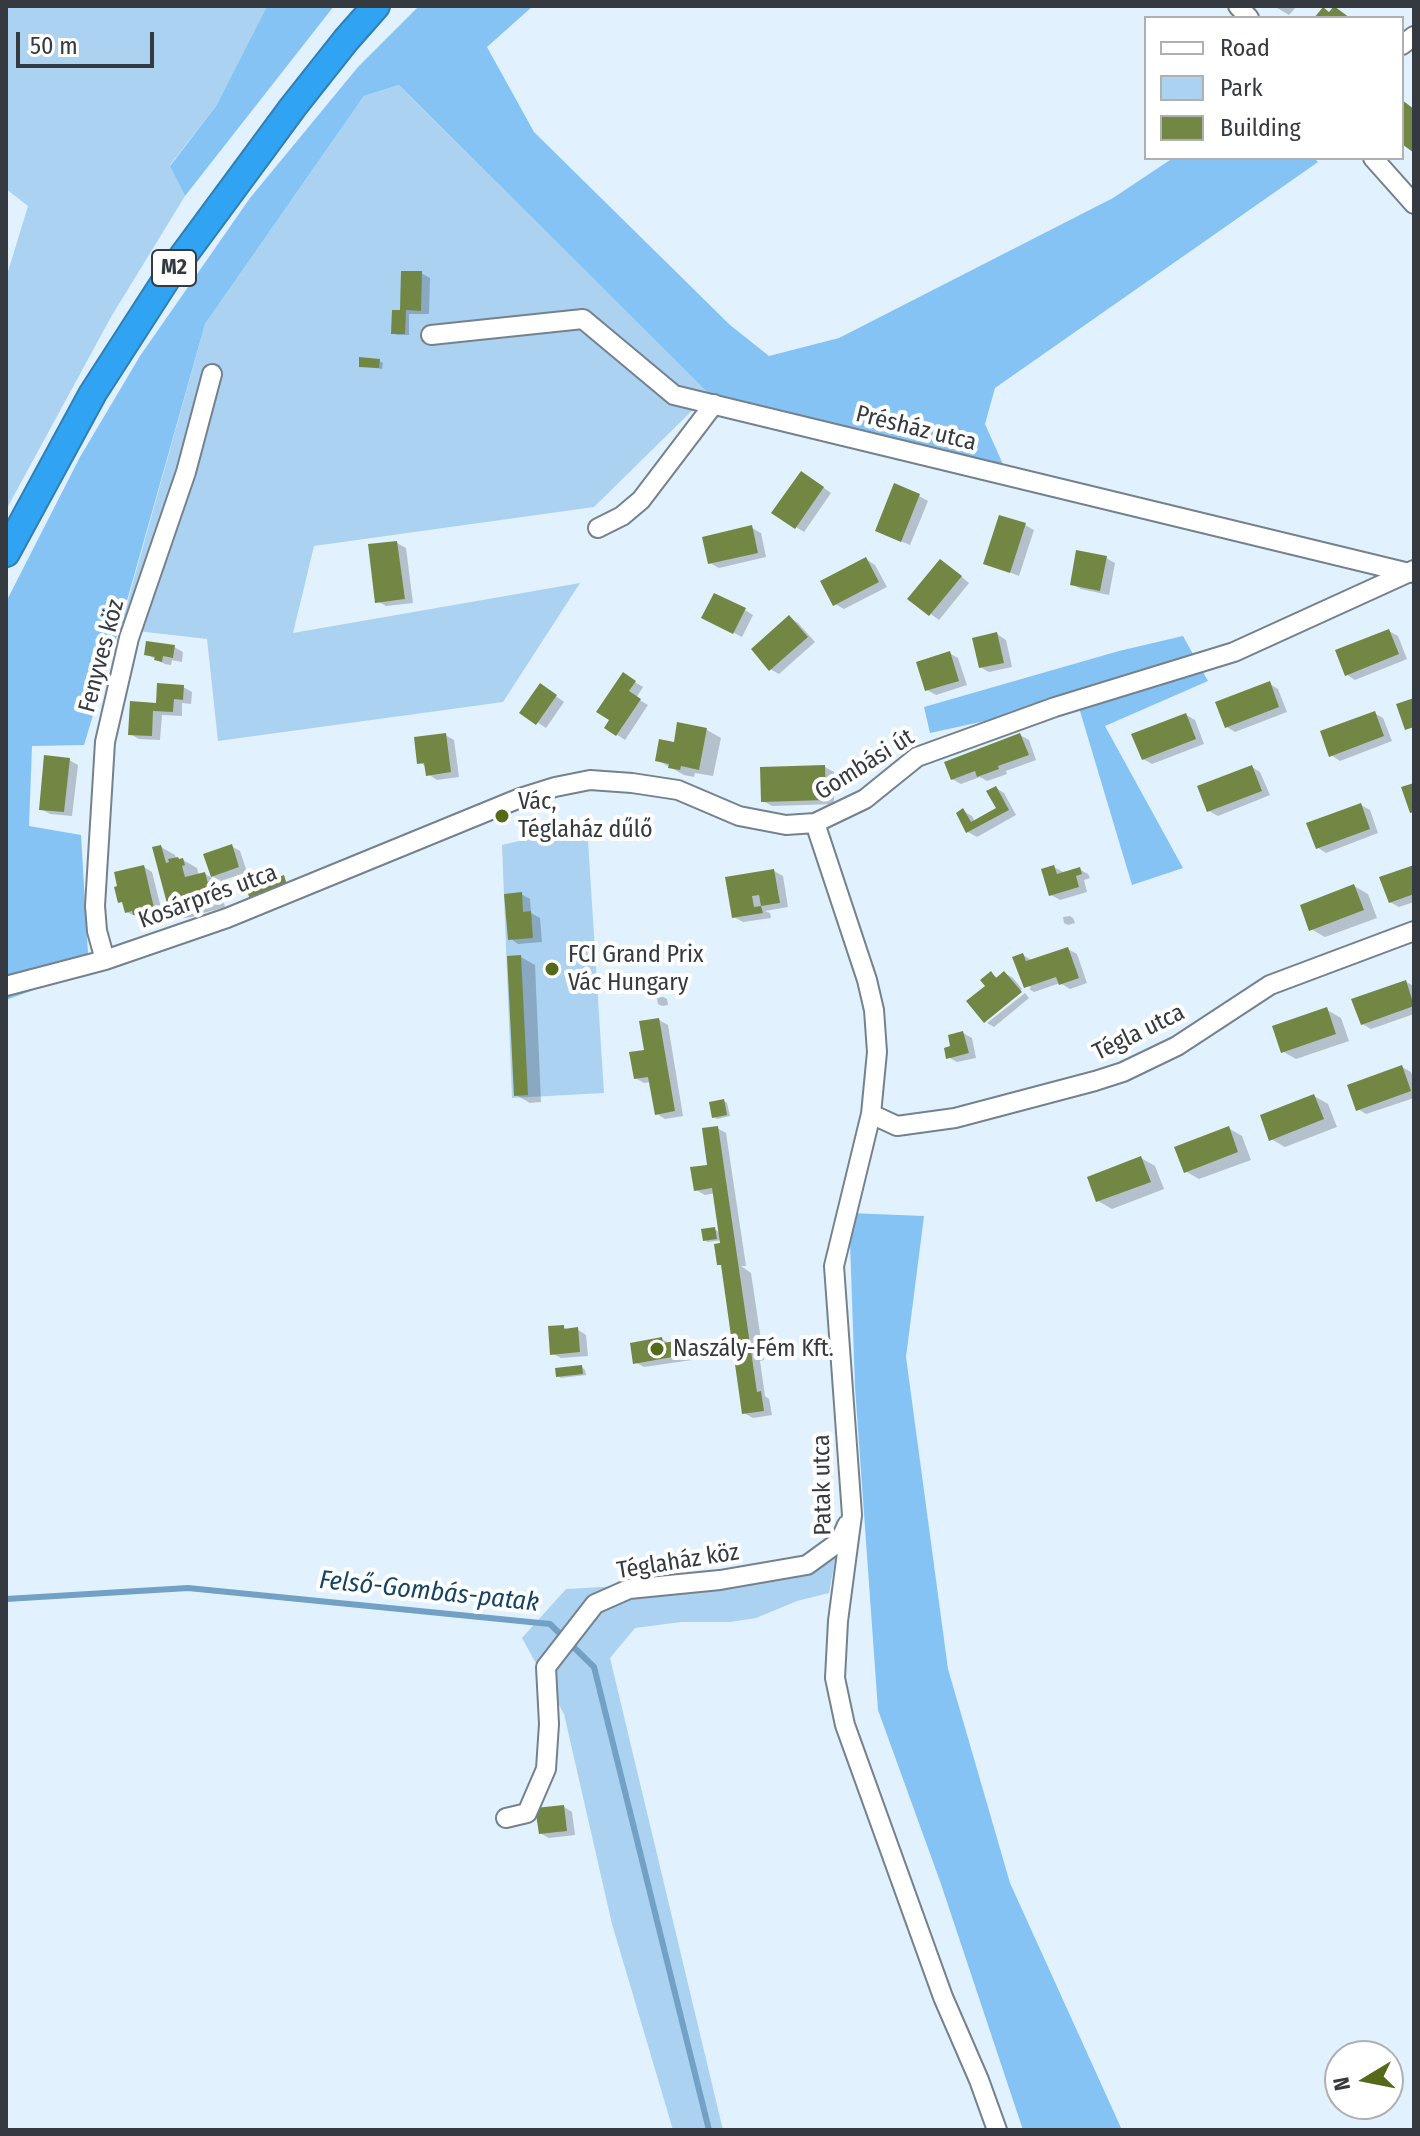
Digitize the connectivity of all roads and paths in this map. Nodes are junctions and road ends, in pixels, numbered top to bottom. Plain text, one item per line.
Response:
1 (376, 6) edge
2 (1375, 160) edge
3 (1414, 204) edge
4 (431, 335) dead end
5 (212, 374) dead end
6 (714, 404) junction
7 (598, 528) dead end
8 (6, 553) edge
9 (1412, 571) edge
10 (815, 823) junction
11 (422, 839) joint
12 (1414, 931) edge
13 (105, 960) junction
14 (6, 986) edge
15 (871, 1114) junction
16 (852, 1515) junction
17 (506, 1818) dead end
18 (997, 2130) edge

1 - 8 highway, M2
2 - 3 street
4 - 6 street, Présház utca
5 - 13 street, Fenyves köz
6 - 7 street
6 - 9 street, Présház utca
9 - 10 street, Gombási út
10 - 11 street, Gombási út
10 - 15 street, Patak utca
11 - 13 street, Kosárprés utca
12 - 15 street, Tégla utca
13 - 14 street, Kosárprés utca
15 - 16 street, Patak utca
16 - 17 street, Téglaház köz
16 - 18 street, Patak utca

